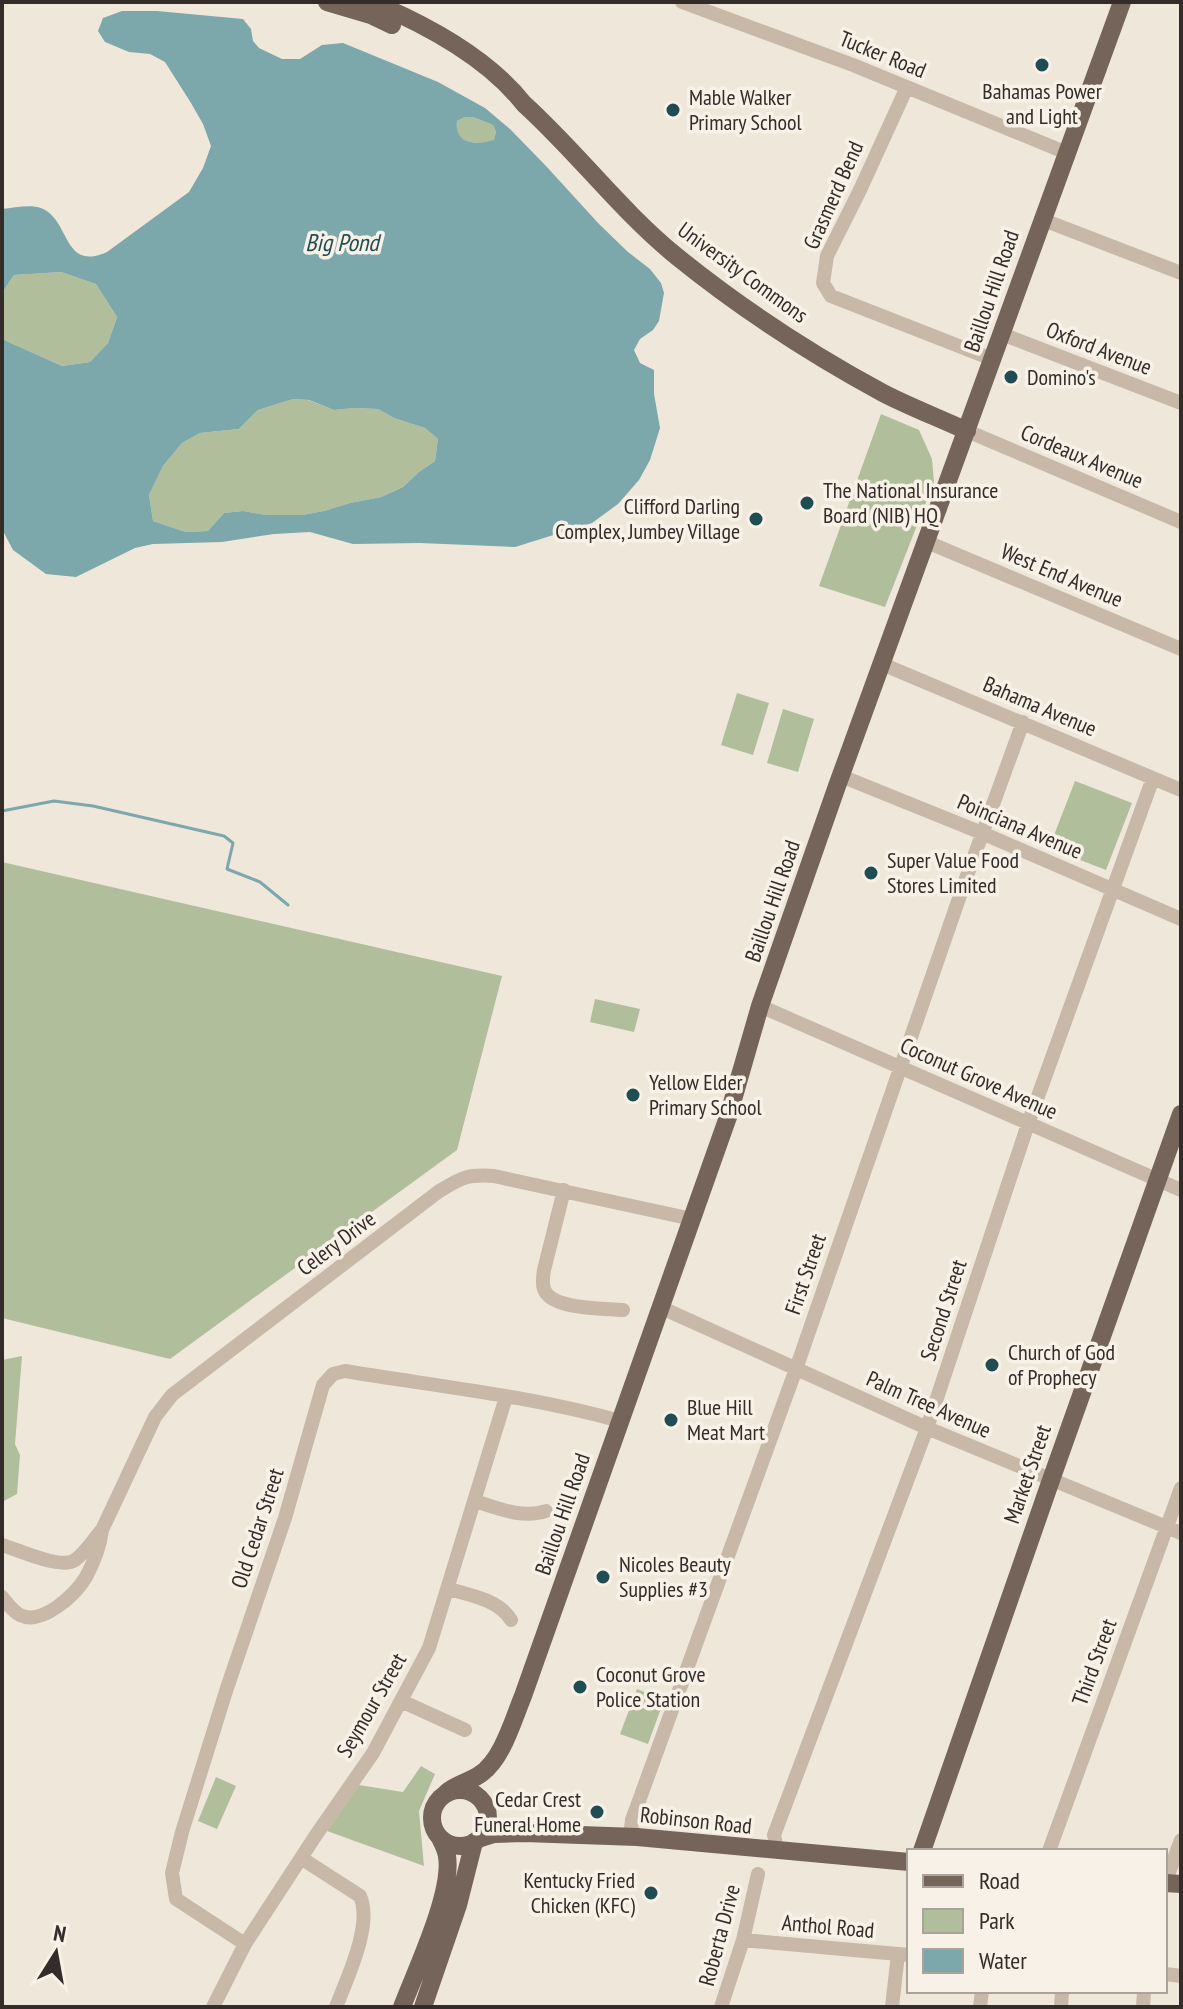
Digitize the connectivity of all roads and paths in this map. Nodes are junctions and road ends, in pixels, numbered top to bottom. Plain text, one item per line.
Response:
1 (327, 2) edge
2 (372, 2) edge
3 (682, 2) edge
4 (1122, 2) edge
5 (907, 87) junction
6 (524, 104) junction
7 (1067, 153) junction
8 (1041, 219) junction
9 (1181, 273) edge
10 (1002, 334) junction
11 (992, 359) junction
12 (1181, 403) edge
13 (967, 431) junction
14 (1181, 522) edge
15 (927, 542) junction
16 (1181, 649) edge
17 (882, 664) junction
18 (1023, 722) junction
19 (841, 776) junction
20 (1153, 778) junction
21 (1181, 790) edge
22 (982, 833) junction
23 (1113, 890) junction
24 (1181, 919) edge
25 (760, 1006) junction
26 (900, 1067) junction
27 (1181, 1114) edge
28 (1028, 1124) junction
29 (1157, 1180) junction
30 (564, 1190) junction
31 (1181, 1190) edge
32 (692, 1219) junction
33 (662, 1308) junction
34 (623, 1310) dead end
35 (796, 1369) junction
36 (506, 1397) junction
37 (620, 1421) junction
38 (927, 1428) junction
39 (1051, 1480) junction
40 (1181, 1488) edge
41 (475, 1501) junction
42 (546, 1511) dead end
43 (102, 1530) junction
44 (1174, 1531) edge
45 (2, 1545) edge
46 (449, 1589) junction
47 (2, 1597) edge
48 (511, 1620) dead end
49 (401, 1701) junction
50 (465, 1730) dead end
51 (445, 1794) junction
52 (637, 1837) junction
53 (440, 1838) junction
54 (476, 1840) junction
55 (1181, 1840) edge
56 (923, 1849) edge
57 (1050, 1849) edge
58 (781, 1852) junction
59 (301, 1858) junction
60 (907, 1862) edge
61 (758, 1874) dead end
62 (1167, 1878) edge
63 (743, 1940) junction
64 (245, 1944) junction
65 (903, 1954) edge
66 (214, 2007) edge
67 (336, 2007) edge
68 (402, 2007) edge
69 (423, 2007) edge
70 (721, 2007) edge
71 (892, 2007) edge

1 - 6 main road, University Commons
2 - 6 main road, University Commons
3 - 5 street, Tucker Road
4 - 7 main road, Baillou Hill Road
5 - 7 street, Tucker Road
5 - 11 street, Grasmerd Bend
6 - 13 main road, University Commons
7 - 8 main road, Baillou Hill Road
8 - 9 street
8 - 10 main road, Baillou Hill Road
10 - 11 main road, Baillou Hill Road
10 - 12 street, Oxford Avenue
11 - 13 main road, Baillou Hill Road
13 - 14 street, Cordeaux Avenue
13 - 15 main road, Baillou Hill Road
15 - 16 street, West End Avenue
15 - 17 main road, Baillou Hill Road
17 - 18 street, Bahama Avenue
17 - 19 main road, Baillou Hill Road
18 - 20 street, Bahama Avenue
18 - 22 street, First Street
19 - 22 street, Poinciana Avenue
19 - 25 main road, Baillou Hill Road
20 - 21 street, Bahama Avenue
20 - 23 street, Second Street
22 - 23 street, Poinciana Avenue
22 - 26 street, First Street
23 - 24 street, Poinciana Avenue
23 - 28 street, Second Street
25 - 26 street, Coconut Grove Avenue
25 - 32 main road, Baillou Hill Road
26 - 28 street, Coconut Grove Avenue
26 - 35 street, First Street
27 - 29 main road, Market Street
28 - 29 street, Coconut Grove Avenue
28 - 38 street, Second Street
29 - 31 street, Coconut Grove Avenue
29 - 39 main road, Market Street
30 - 32 street, Celery Drive
30 - 34 street
30 - 43 street, Celery Drive
32 - 33 main road, Baillou Hill Road
33 - 35 street, Palm Tree Avenue
33 - 37 main road, Baillou Hill Road
35 - 38 street, Palm Tree Avenue
35 - 52 street, First Street
36 - 37 street, Old Cedar Street
36 - 41 street, Seymour Street
36 - 64 street, Old Cedar Street
37 - 51 main road, Baillou Hill Road
38 - 39 street, Palm Tree Avenue
38 - 58 street, Second Street
39 - 44 street, Palm Tree Avenue
39 - 56 main road, Market Street
40 - 44 street, Third Street
41 - 42 street
41 - 46 street, Seymour Street
43 - 45 street, Celery Drive
43 - 47 street, Celery Drive
44 - 57 street, Third Street
46 - 48 street
46 - 49 street, Seymour Street
49 - 50 street
49 - 59 street, Seymour Street
51 - 53 main road
51 - 54 main road
52 - 54 main road, Robinson Road
52 - 58 main road, Robinson Road
53 - 54 main road
53 - 68 main road
54 - 69 main road
55 - 62 street
58 - 60 main road, Robinson Road
59 - 64 street, Seymour Street
59 - 67 street
61 - 63 street, Roberta Drive
63 - 65 street, Anthol Road
63 - 70 street, Roberta Drive
64 - 66 street, Seymour Street
65 - 71 street

